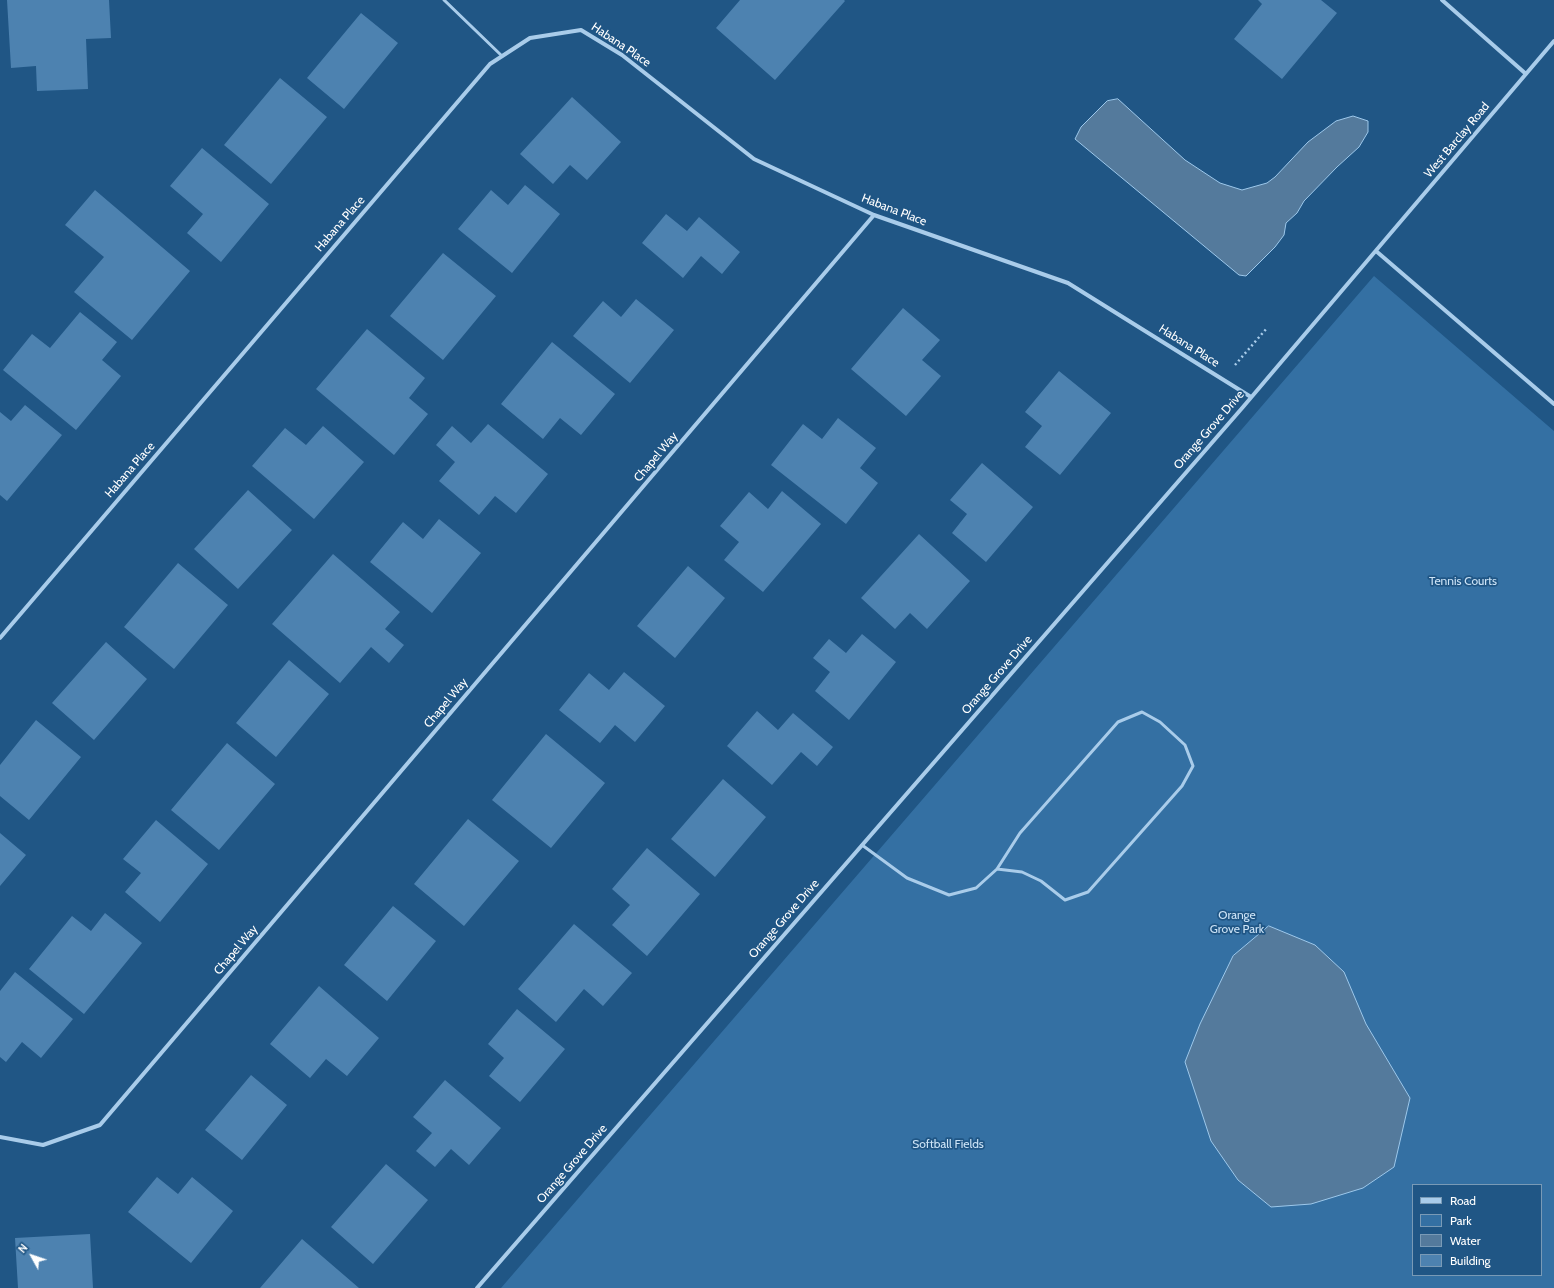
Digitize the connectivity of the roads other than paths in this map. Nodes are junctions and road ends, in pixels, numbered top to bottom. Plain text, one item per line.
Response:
1 (444, 0) edge
2 (1442, 0) edge
3 (1554, 41) edge
4 (502, 56) junction
5 (1526, 74) junction
6 (874, 215) junction
7 (1376, 251) junction
8 (1251, 397) junction
9 (1554, 404) edge
10 (0, 638) edge
11 (862, 845) junction
12 (997, 869) junction
13 (0, 1137) edge
14 (478, 1288) edge

1 - 4 lane
2 - 5 street
3 - 5 street, West Barclay Road
4 - 6 street, Habana Place
4 - 10 street, Habana Place
5 - 7 street, West Barclay Road
6 - 8 street, Habana Place
6 - 13 street, Chapel Way
7 - 8 street, Orange Grove Drive
7 - 9 street
8 - 11 street, Orange Grove Drive
11 - 12 lane
11 - 14 street, Orange Grove Drive
12 - 12 lane

